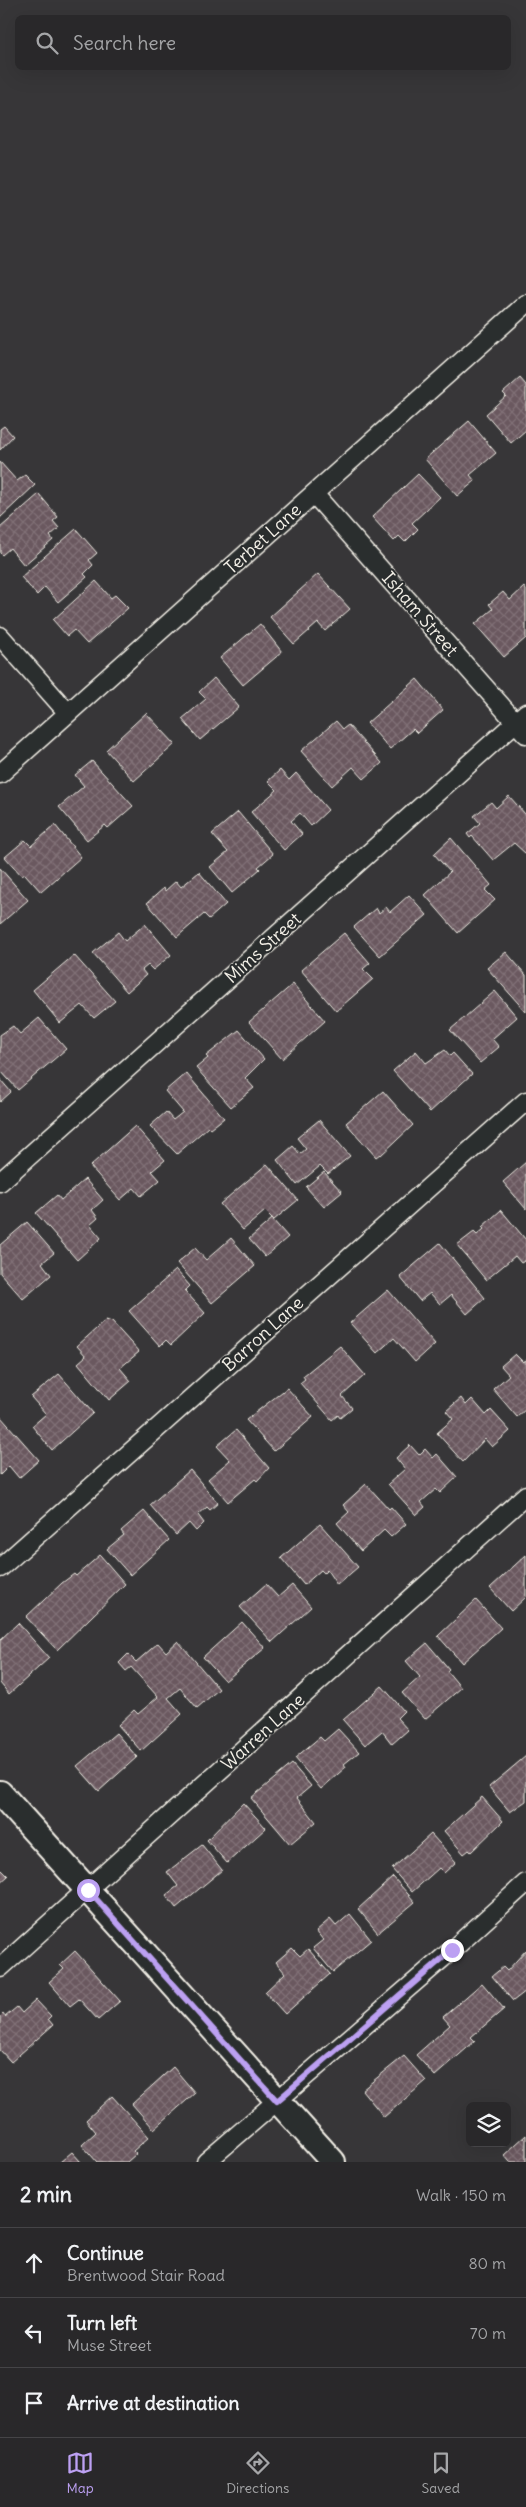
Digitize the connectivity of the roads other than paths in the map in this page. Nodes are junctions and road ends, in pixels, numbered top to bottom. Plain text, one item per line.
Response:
1 (526, 304) edge
2 (314, 494) junction
3 (0, 636) edge
4 (68, 713) junction
5 (523, 724) edge
6 (0, 774) edge
7 (526, 1101) edge
8 (0, 1182) edge
9 (526, 1495) edge
10 (0, 1568) edge
11 (0, 1793) edge
12 (526, 1883) edge
13 (88, 1890) junction
14 (0, 1968) edge
15 (277, 2101) junction
16 (206, 2162) edge
17 (332, 2162) edge

1 - 2 street, Terbet Lane
2 - 4 street, Terbet Lane
2 - 5 street, Isham Street
3 - 4 street
4 - 6 street, Terbet Lane
5 - 8 street, Mims Street
7 - 10 street, Barron Lane
9 - 13 street, Warren Lane
11 - 13 main road
12 - 15 street
13 - 14 street, Warren Lane
13 - 15 main road
15 - 16 street
15 - 17 main road

